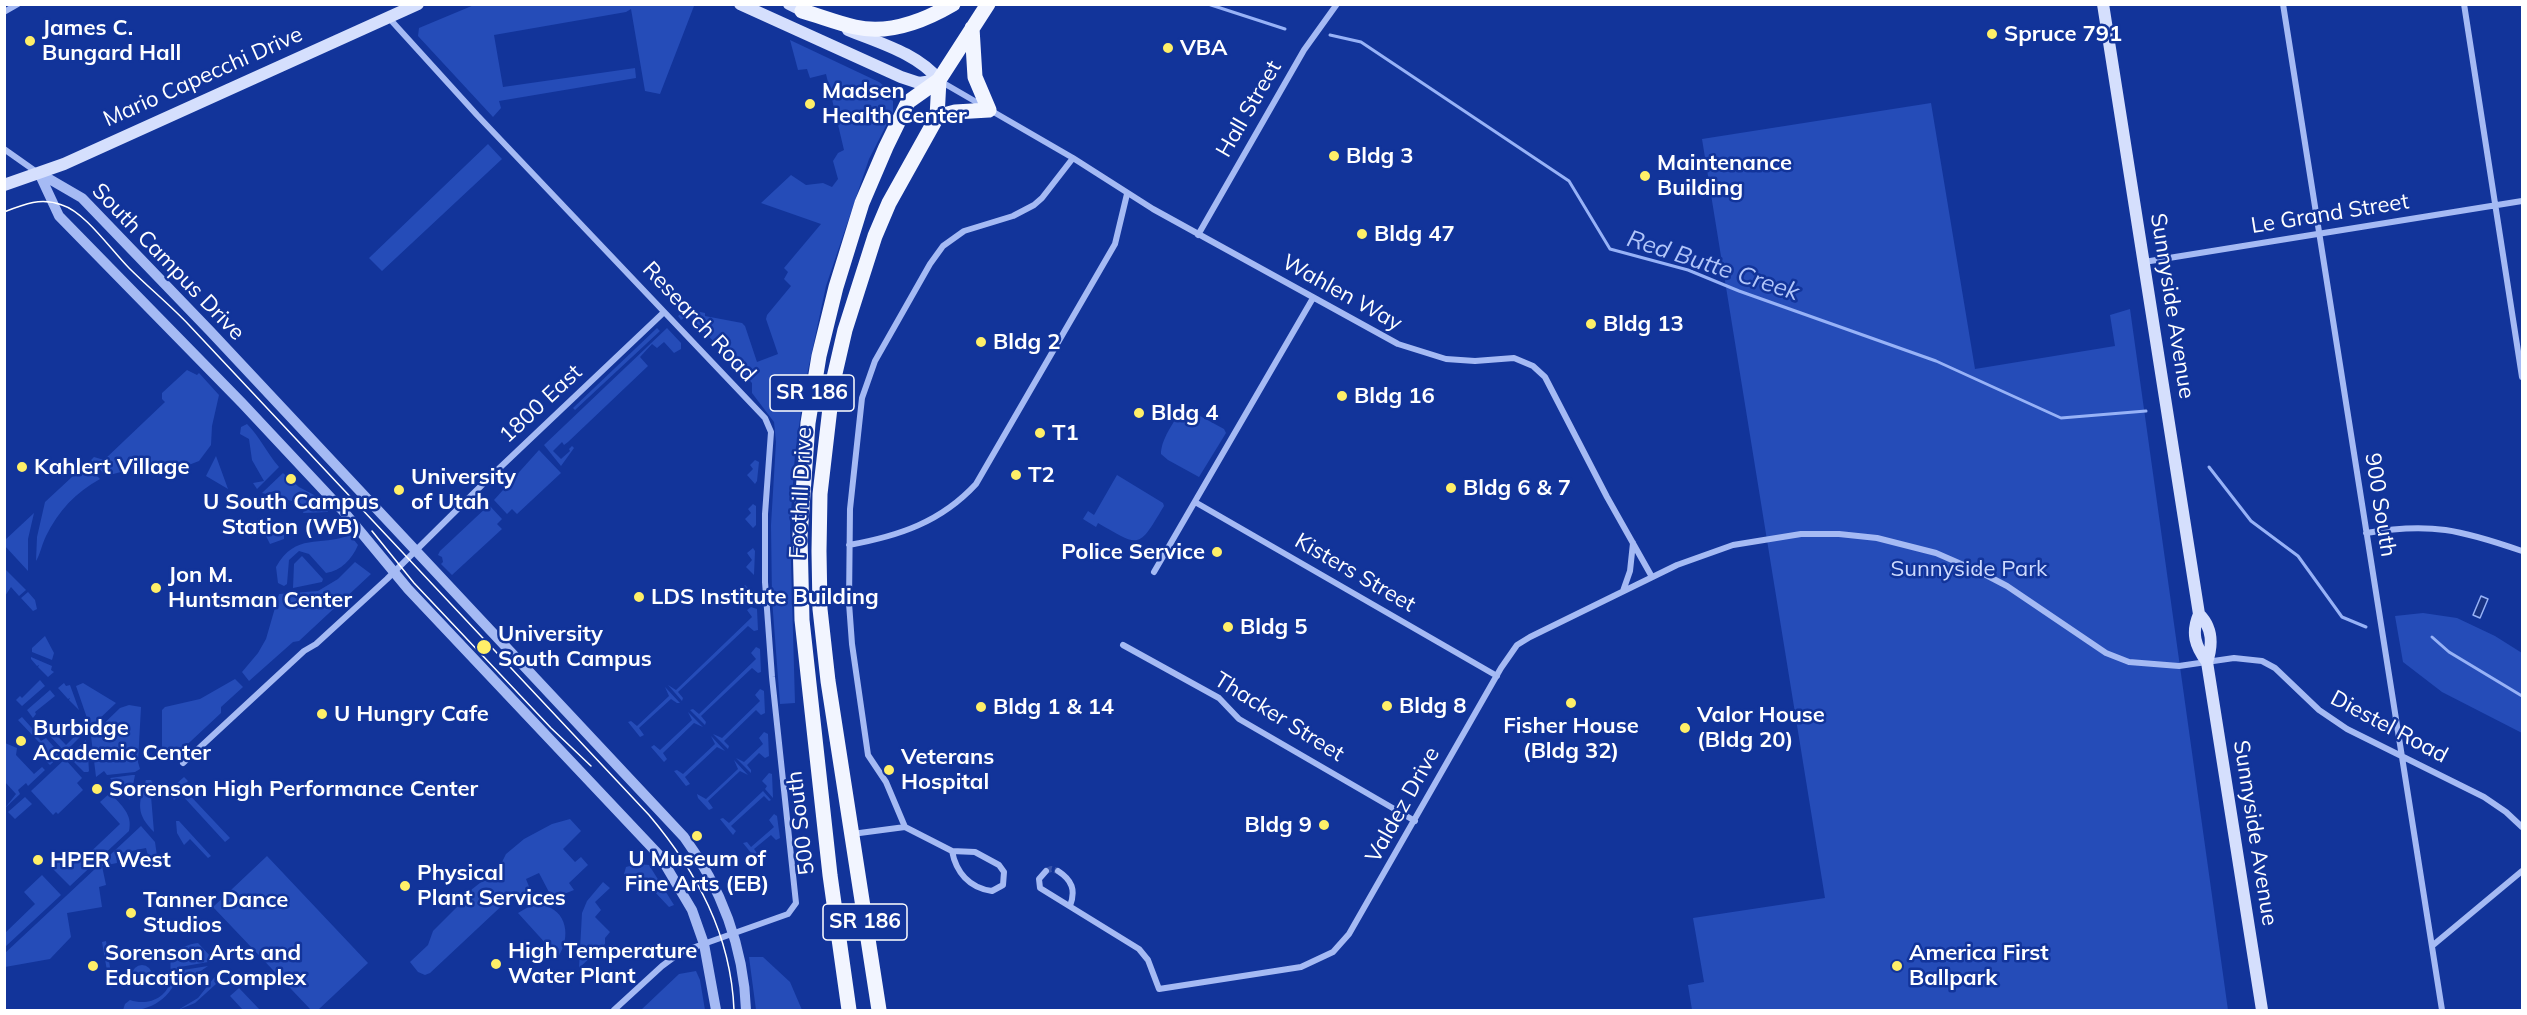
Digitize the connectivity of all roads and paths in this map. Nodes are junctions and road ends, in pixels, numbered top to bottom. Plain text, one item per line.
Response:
1 (18, 4) edge
2 (418, 4) edge
3 (740, 4) edge
4 (953, 4) edge
5 (988, 4) edge
6 (1337, 4) edge
7 (2103, 4) edge
8 (2283, 4) edge
9 (2464, 4) edge
10 (795, 8) edge
11 (4, 12) edge
12 (388, 16) junction
13 (972, 28) junction
14 (939, 80) junction
15 (989, 110) junction
16 (937, 117) junction
17 (4, 149) edge
18 (1074, 158) junction
19 (39, 173) junction
20 (4, 185) edge
21 (1127, 194) junction
22 (2523, 201) edge
23 (2496, 206) junction
24 (2319, 234) junction
25 (1198, 235) junction
26 (2144, 262) junction
27 (1313, 298) junction
28 (663, 313) junction
29 (2523, 377) edge
30 (1195, 502) junction
31 (2366, 533) junction
32 (1767, 538) joint
33 (1634, 542) junction
34 (849, 545) junction
35 (2523, 551) edge
36 (416, 552) junction
37 (394, 572) junction
38 (1154, 572) dead end
39 (1652, 577) junction
40 (1623, 591) junction
41 (1123, 645) dead end
42 (2207, 662) junction
43 (1497, 676) junction
44 (814, 738) joint
45 (838, 750) joint
46 (2401, 755) junction
47 (183, 763) dead end
48 (1415, 820) junction
49 (824, 825) junction
50 (905, 826) junction
51 (2523, 827) edge
52 (851, 834) junction
53 (952, 850) junction
54 (1046, 871) dead end
55 (1058, 871) dead end
56 (2523, 871) edge
57 (1071, 906) junction
58 (733, 934) junction
59 (704, 944) junction
60 (2432, 946) junction
61 (614, 1011) edge
62 (716, 1011) edge
63 (746, 1011) edge
64 (849, 1011) edge
65 (879, 1011) edge
66 (2262, 1011) edge
67 (2442, 1011) edge

1 - 11 street
2 - 12 main road, Mario Capecchi Drive
3 - 14 main road
4 - 10 main road
5 - 13 main road, Foothill Drive / SR 186
6 - 25 street, Hall Street
7 - 26 main road, Sunnyside Avenue
8 - 24 street, 900 South
9 - 23 street
10 - 14 main road
12 - 19 main road, Mario Capecchi Drive
12 - 28 street, Research Road
13 - 14 main road, Foothill Drive / SR 186
13 - 15 main road
14 - 15 street, Wahlen Way
14 - 16 main road, Foothill Drive / SR 186
14 - 44 main road, Foothill Drive / SR 186
15 - 16 main road
15 - 18 street, Wahlen Way
16 - 45 main road, Foothill Drive / SR 186
17 - 19 street
18 - 21 street, Wahlen Way
18 - 34 street
19 - 20 main road, Mario Capecchi Drive
19 - 36 street, South Campus Drive
19 - 37 street, South Campus Drive
21 - 25 street, Wahlen Way
21 - 34 street
22 - 23 street, Le Grand Street
23 - 24 street, Le Grand Street
23 - 29 street
24 - 26 street, Le Grand Street
24 - 31 street, 900 South
25 - 27 street, Wahlen Way
26 - 42 main road, Sunnyside Avenue
27 - 30 street
27 - 33 street, Wahlen Way
28 - 36 street, 1800 East
28 - 58 street, Research Road
30 - 38 street
30 - 43 street, Kisters Street
31 - 35 street
31 - 46 street, 900 South
32 - 39 street, Valdez Drive
32 - 42 street, Diestel Road
33 - 39 street, Wahlen Way
33 - 40 street
34 - 50 street
36 - 37 street, 1800 East
36 - 58 street, South Campus Drive
37 - 47 street, 1800 East
37 - 59 street, South Campus Drive
39 - 40 street, Valdez Drive
40 - 43 street, Valdez Drive
41 - 48 street, Thacker Street
42 - 46 street, Diestel Road
42 - 66 main road, Sunnyside Avenue
43 - 48 street, Valdez Drive
44 - 49 main road, 500 South / SR 186
45 - 52 main road, 500 South / SR 186
46 - 51 street, Diestel Road
46 - 60 street, 900 South
48 - 57 street, Valdez Drive
49 - 52 main road
49 - 64 main road, 500 South / SR 186
50 - 52 street
50 - 53 street
52 - 65 main road, 500 South / SR 186
53 - 53 street
54 - 57 street, Valdez Drive
55 - 57 street
56 - 60 street
58 - 59 street, Research Road
58 - 63 street, South Campus Drive
59 - 61 street, Research Road
59 - 62 street, South Campus Drive
60 - 67 street, 900 South

